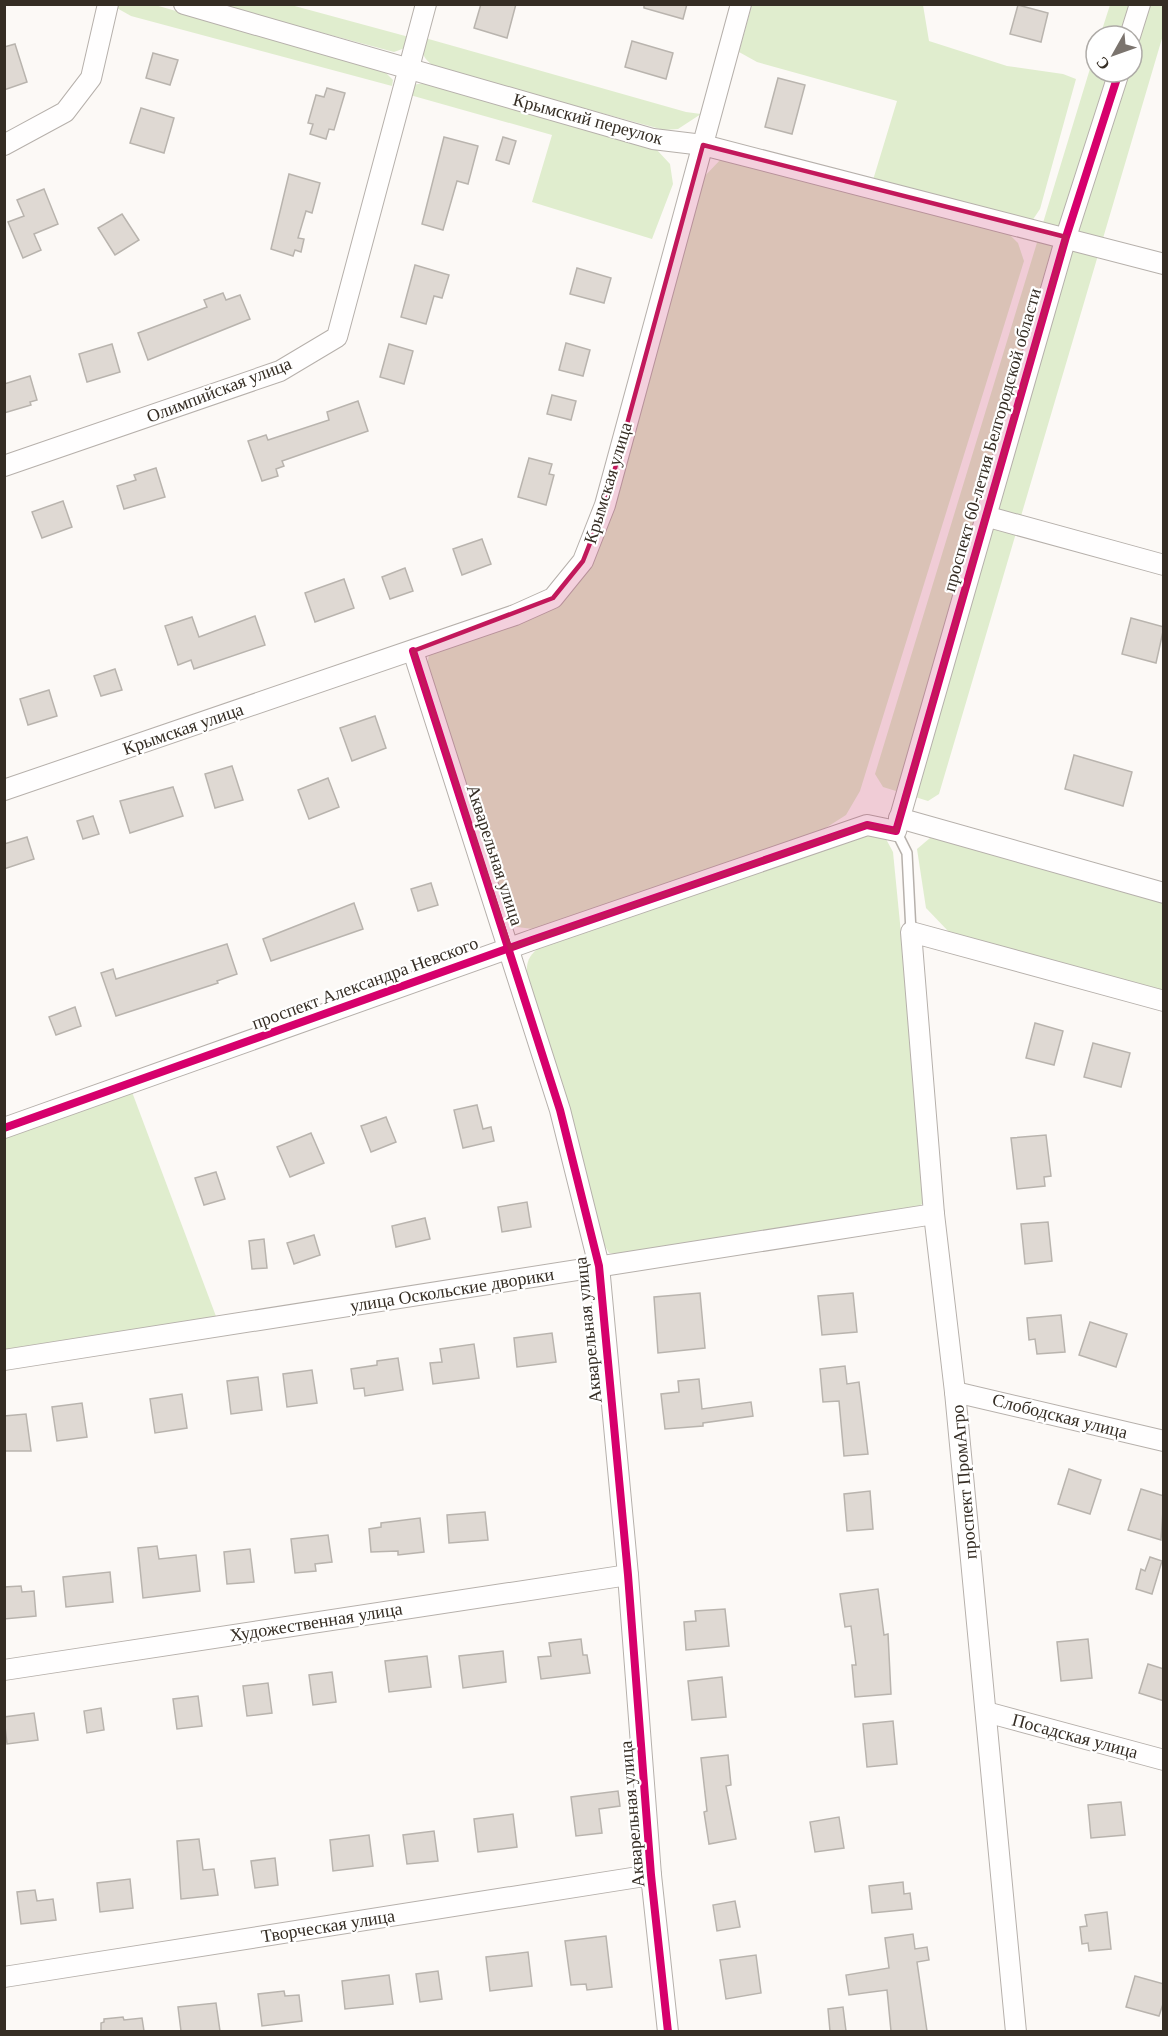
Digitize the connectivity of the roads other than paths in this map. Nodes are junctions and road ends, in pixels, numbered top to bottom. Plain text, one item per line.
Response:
1 (108, 4) edge
2 (184, 4) edge
3 (426, 4) edge
4 (741, 4) edge
5 (1140, 4) edge
6 (1134, 24) edge
7 (408, 69) junction
8 (1115, 84) edge
9 (4, 145) edge
10 (703, 145) junction
11 (1066, 237) junction
12 (1164, 264) edge
13 (4, 466) edge
14 (985, 516) junction
15 (1164, 565) edge
16 (413, 651) junction
17 (4, 790) edge
18 (898, 824) junction
19 (1164, 893) edge
20 (911, 932) junction
21 (510, 948) junction
22 (1164, 1000) edge
23 (4, 1128) edge
24 (934, 1214) junction
25 (598, 1266) junction
26 (4, 1360) edge
27 (956, 1392) junction
28 (1164, 1441) edge
29 (628, 1575) junction
30 (4, 1670) edge
31 (986, 1712) junction
32 (1164, 1760) edge
33 (651, 1875) junction
34 (4, 1977) edge
35 (668, 2031) edge
36 (1016, 2031) edge

1 - 9 street
2 - 7 street, Крымский переулок
3 - 7 street, Олимпийская улица
4 - 10 street, Крымская улица
5 - 6 street
7 - 10 street, Крымский переулок
7 - 13 street, Олимпийская улица
8 - 11 street, проспект 60-летия Белгородской области
10 - 11 street, Крымский переулок
10 - 16 street, Крымская улица
11 - 12 street, Крымский переулок
11 - 14 street, проспект 60-летия Белгородской области
14 - 15 street
14 - 18 street, проспект 60-летия Белгородской области
16 - 17 street, Крымская улица
16 - 21 street, Акварельная улица
18 - 19 street, проспект Александра Невского
18 - 20 lane
18 - 21 street, проспект Александра Невского
20 - 22 street
20 - 24 street, проспект ПромАгро
21 - 23 street, проспект Александра Невского
21 - 25 street, Акварельная улица
24 - 25 street, улица Оскольские дворики
24 - 27 street, проспект ПромАгро
25 - 26 street, улица Оскольские дворики
25 - 29 street, Акварельная улица
27 - 28 street, Слободская улица
27 - 31 street, проспект ПромАгро
29 - 30 street, Художественная улица
29 - 33 street, Акварельная улица
31 - 32 street, Посадская улица
31 - 36 street, проспект ПромАгро
33 - 34 street, Творческая улица
33 - 35 street, Акварельная улица

